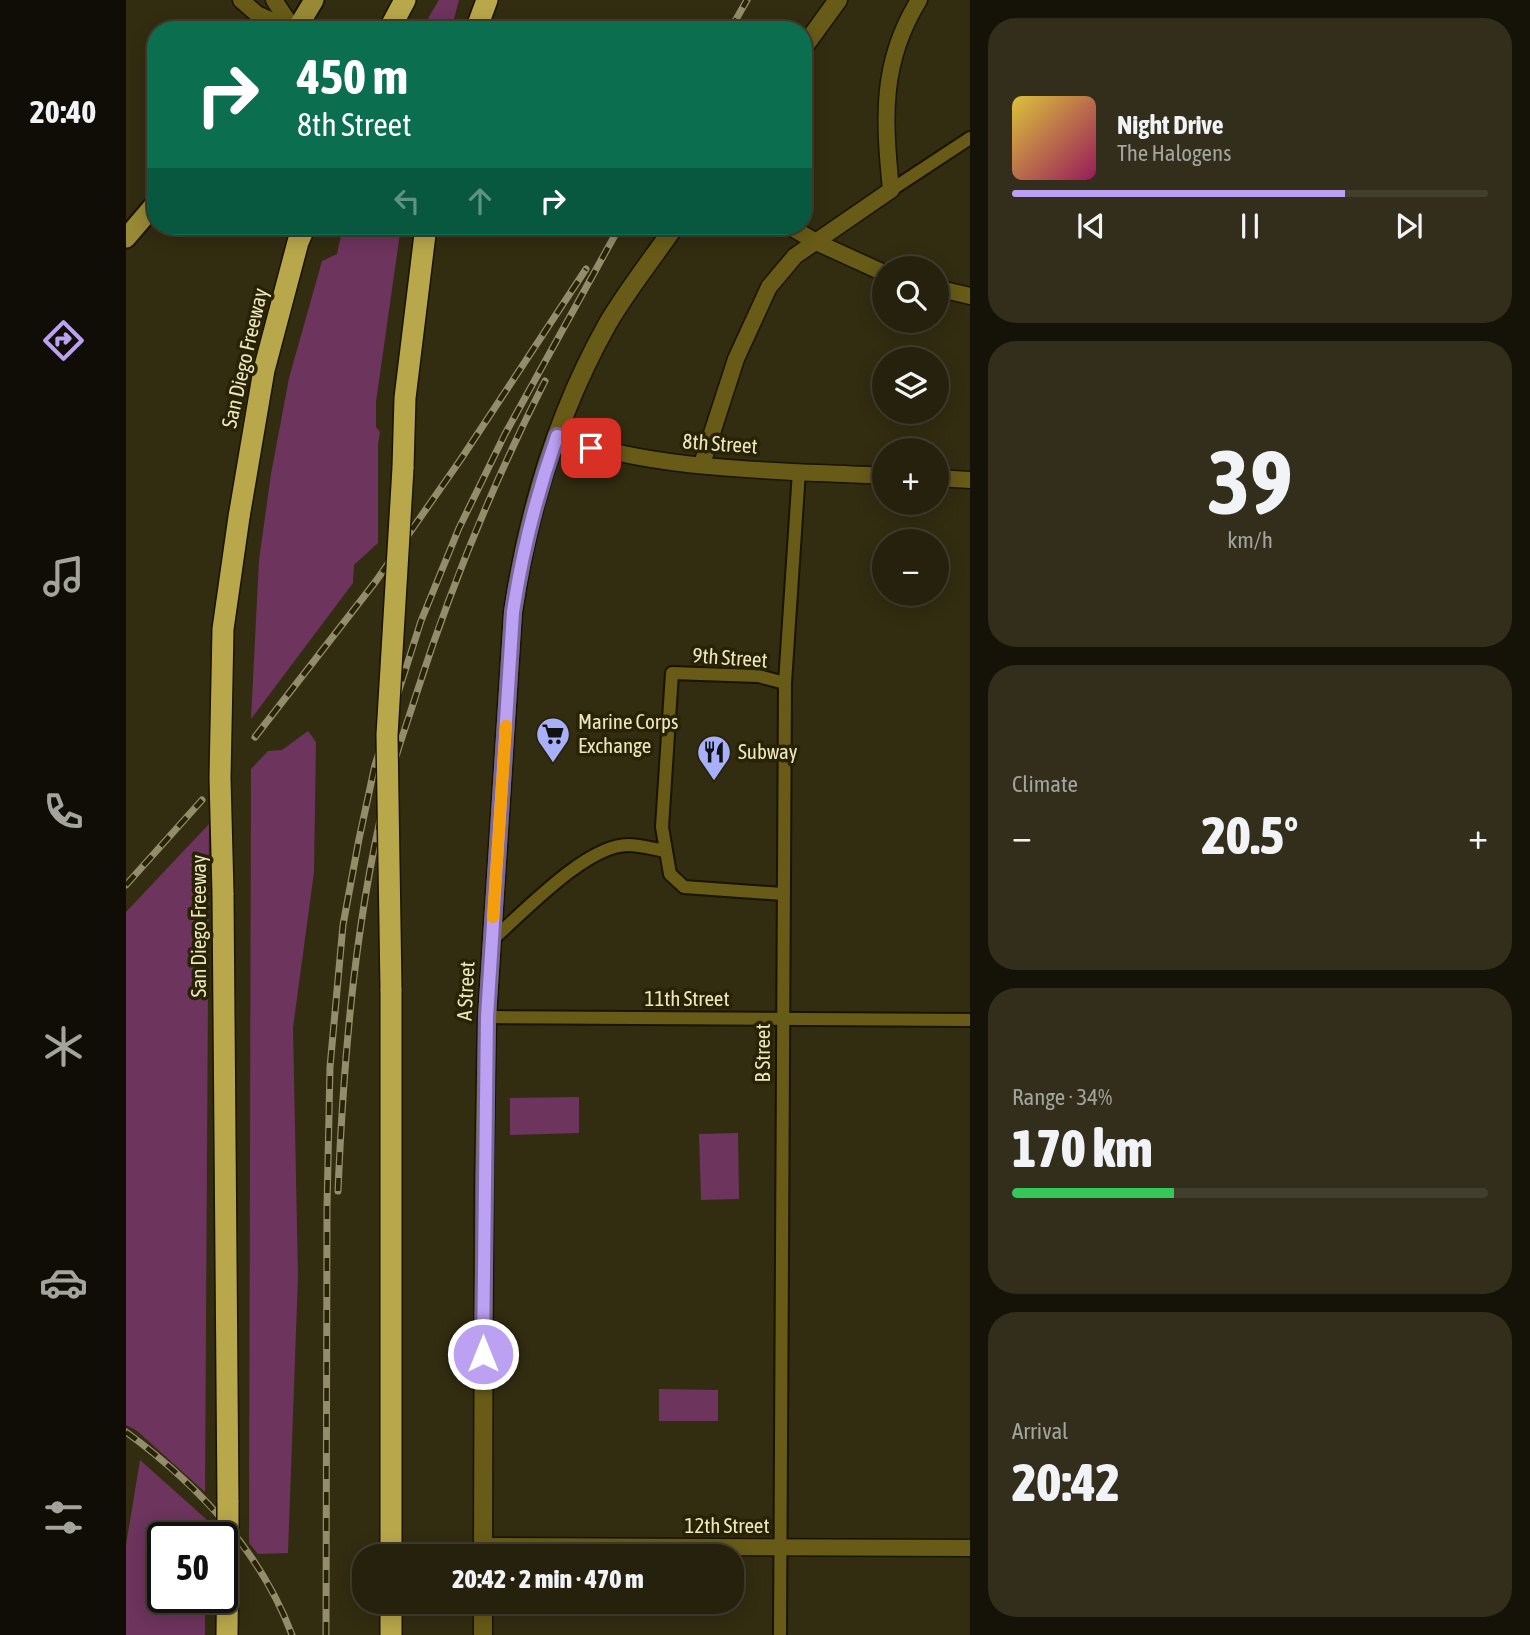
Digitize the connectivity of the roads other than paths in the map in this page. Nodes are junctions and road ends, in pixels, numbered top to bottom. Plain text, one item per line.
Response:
1 (241, 0) edge
2 (274, 0) edge
3 (314, 0) edge
4 (404, 0) edge
5 (487, 0) edge
6 (838, 0) edge
7 (919, 0) edge
8 (274, 21) edge
9 (288, 21) edge
10 (300, 21) edge
11 (393, 21) edge
12 (479, 21) edge
13 (812, 36) edge
14 (970, 138) edge
15 (891, 190) junction
16 (147, 214) edge
17 (301, 235) edge
18 (425, 235) edge
19 (669, 235) edge
20 (804, 235) edge
21 (126, 238) edge
22 (816, 242) junction
23 (872, 268) edge
24 (949, 291) edge
25 (970, 296) edge
26 (557, 436) junction
27 (702, 464) junction
28 (799, 471) junction
29 (872, 474) edge
30 (949, 479) edge
31 (970, 480) edge
32 (785, 683) junction
33 (666, 852) junction
34 (783, 894) junction
35 (492, 940) junction
36 (487, 1017) junction
37 (782, 1019) junction
38 (970, 1020) edge
39 (391, 1544) edge
40 (483, 1544) edge
41 (744, 1547) edge
42 (780, 1547) junction
43 (970, 1548) edge
44 (391, 1614) edge
45 (483, 1614) edge
46 (227, 1635) edge
47 (391, 1635) edge
48 (483, 1635) edge
49 (780, 1635) edge

1 - 8 street
2 - 9 street
3 - 10 main road
4 - 11 highway
5 - 12 highway
6 - 13 main road
7 - 15 street
14 - 15 street
15 - 22 street
16 - 21 main road
17 - 46 highway, San Diego Freeway, bridge
18 - 39 highway, bridge
19 - 26 main road, A Street
20 - 22 street
22 - 23 street
22 - 27 street
24 - 25 street
26 - 27 street, 8th Street
26 - 35 main road, A Street
27 - 28 street, 8th Street
28 - 29 street, 8th Street
28 - 32 street, B Street
30 - 31 street
32 - 33 street, 9th Street
32 - 34 street, B Street
33 - 34 street
33 - 35 street
34 - 37 street, B Street
35 - 36 main road, A Street
36 - 37 street, 11th Street
36 - 40 main road, A Street
37 - 38 street, 11th Street
37 - 42 street, B Street
41 - 42 street, 12th Street
42 - 43 street, 12th Street
42 - 49 street, B Street
44 - 47 highway
45 - 48 main road

